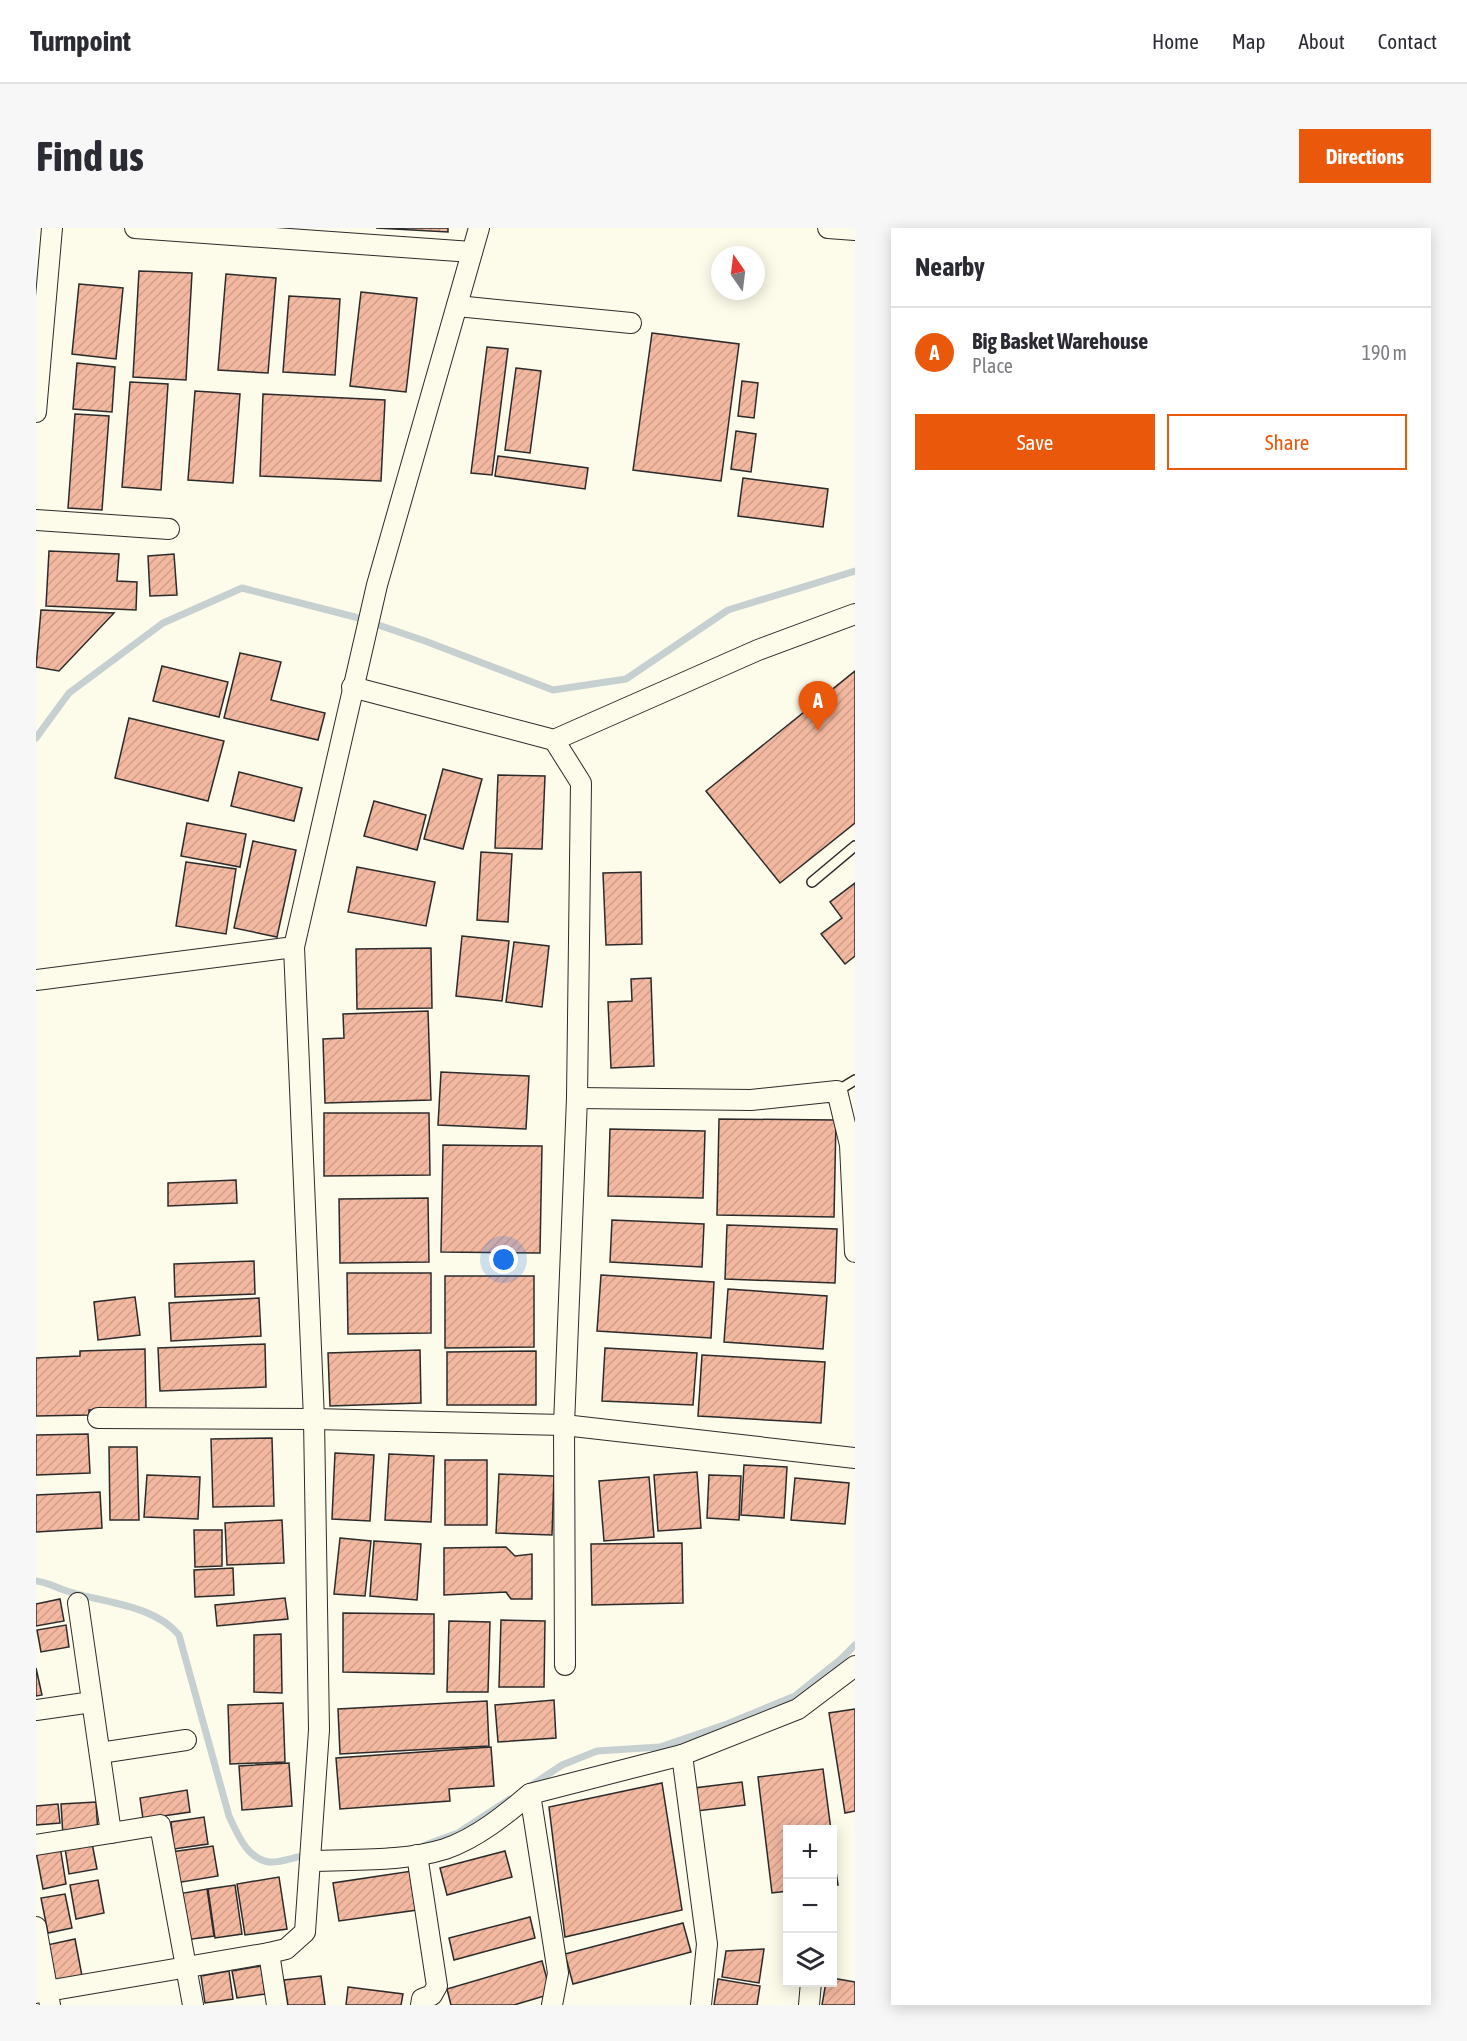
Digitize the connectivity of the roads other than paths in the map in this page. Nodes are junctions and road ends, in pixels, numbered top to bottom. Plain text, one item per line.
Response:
1 (52, 228) edge
2 (135, 228) edge
3 (479, 228) edge
4 (828, 228) edge
5 (855, 230) edge
6 (472, 252) junction
7 (457, 306) junction
8 (631, 323) dead end
9 (36, 412) edge
10 (36, 520) edge
11 (170, 529) dead end
12 (855, 614) edge
13 (352, 687) junction
14 (554, 740) junction
15 (855, 846) edge
16 (812, 882) dead end
17 (294, 947) junction
18 (36, 980) edge
19 (855, 1080) edge
20 (837, 1091) junction
21 (577, 1098) junction
22 (855, 1252) edge
23 (98, 1418) dead end
24 (314, 1419) junction
25 (564, 1425) junction
26 (855, 1458) edge
27 (78, 1603) dead end
28 (565, 1665) dead end
29 (855, 1666) edge
30 (93, 1702) junction
31 (36, 1710) edge
32 (186, 1740) dead end
33 (100, 1753) junction
34 (682, 1755) junction
35 (530, 1794) junction
36 (111, 1833) junction
37 (36, 1845) edge
38 (417, 1855) junction
39 (311, 1861) junction
40 (36, 1927) edge
41 (269, 1953) junction
42 (187, 1966) junction
43 (811, 1987) edge
44 (45, 1996) edge
45 (193, 2005) edge
46 (277, 2005) edge
47 (421, 2005) edge
48 (552, 2005) edge
49 (701, 2005) edge
50 (809, 2005) edge

1 - 9 street
2 - 6 street
3 - 6 street
4 - 5 street
6 - 7 street
7 - 8 street
7 - 13 street
10 - 11 street
12 - 14 street
13 - 14 street
13 - 17 street
14 - 21 street
15 - 16 lane
17 - 18 street
17 - 24 street
19 - 20 lane
20 - 21 street
20 - 22 street
21 - 25 street
23 - 24 street
24 - 25 street
24 - 39 street
25 - 26 street
25 - 28 street
27 - 30 street
29 - 34 street
30 - 31 street
30 - 33 street
32 - 33 street
33 - 36 street
34 - 35 street
34 - 49 street
35 - 38 street
35 - 48 street
36 - 37 street
36 - 42 street
38 - 39 street
38 - 47 street
39 - 41 street
40 - 44 street
41 - 42 street
41 - 46 street
42 - 44 street
42 - 45 street
43 - 50 street

